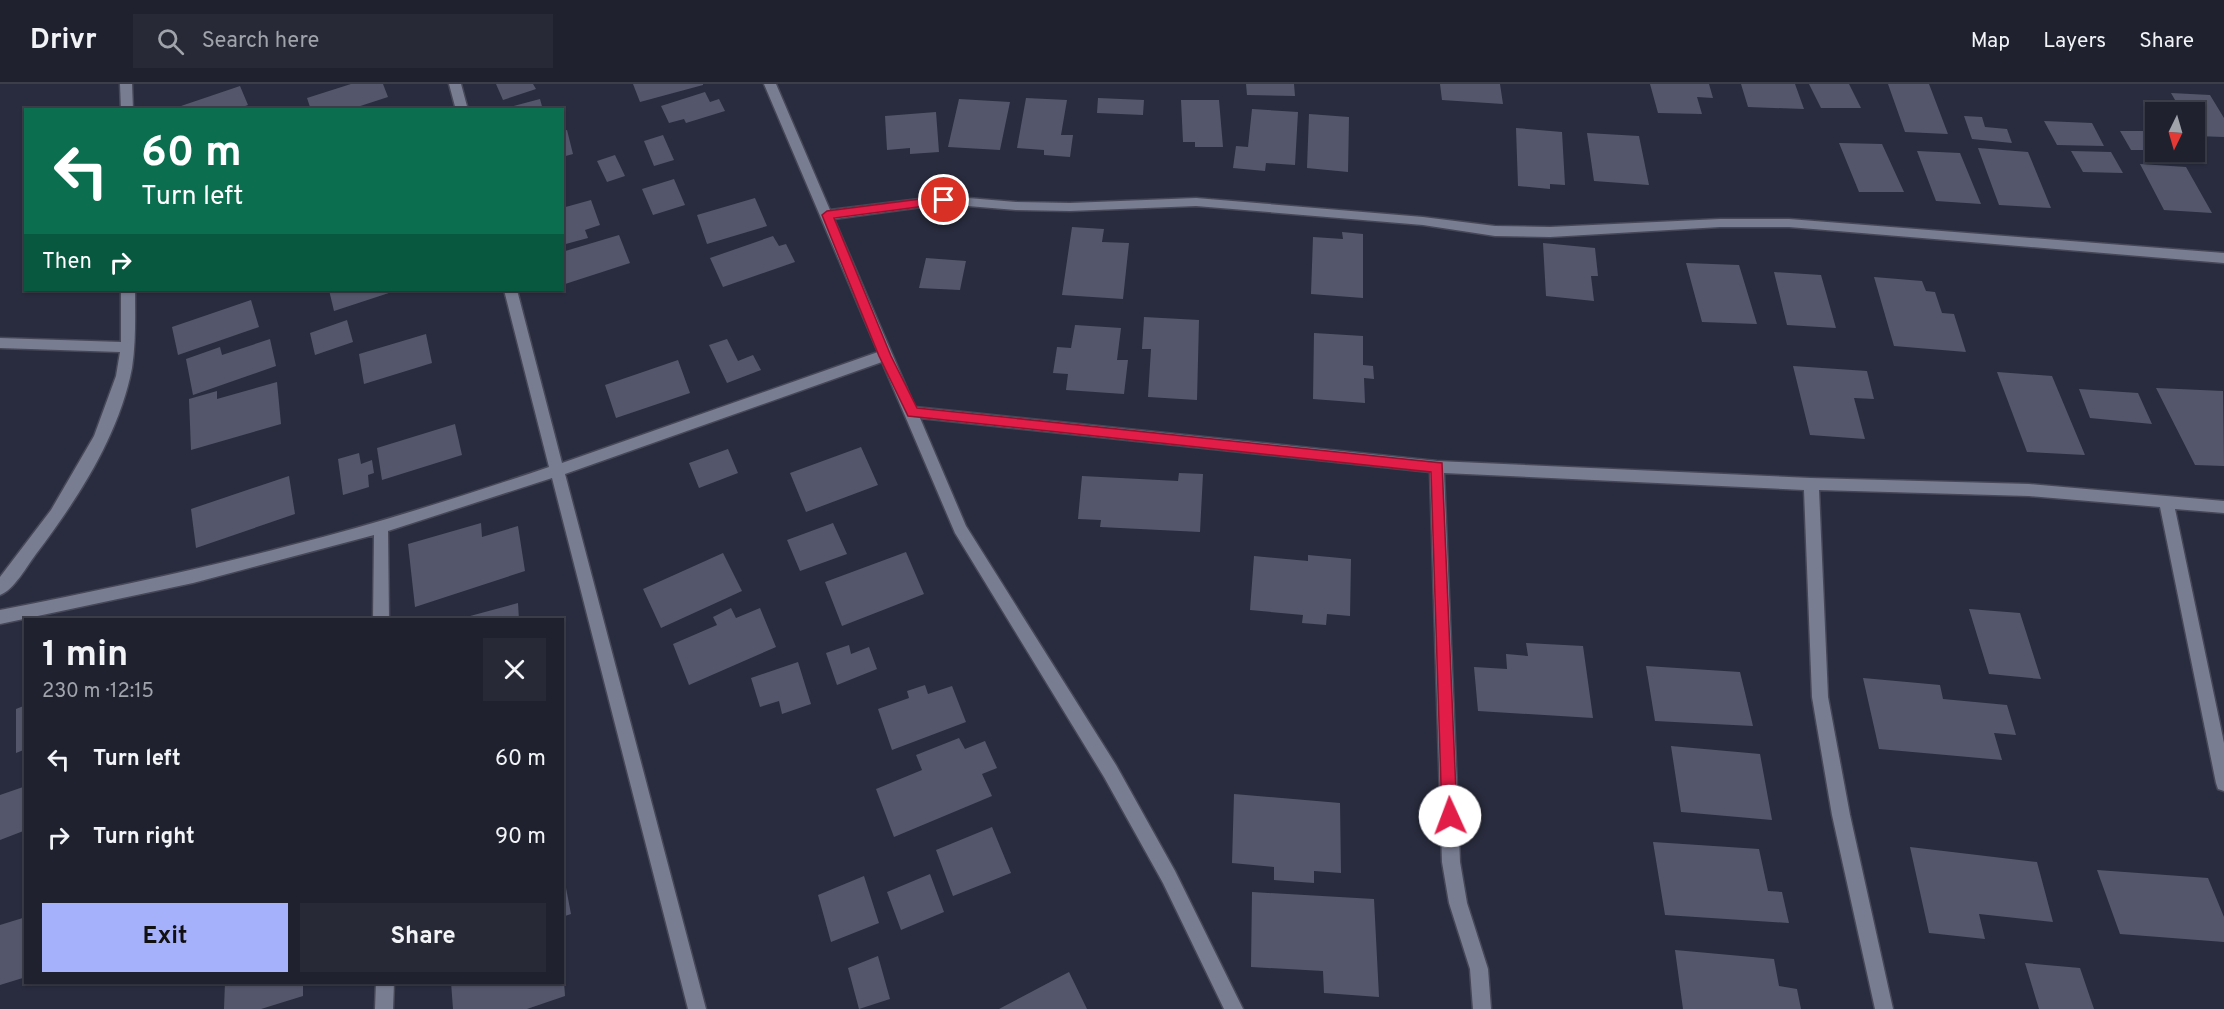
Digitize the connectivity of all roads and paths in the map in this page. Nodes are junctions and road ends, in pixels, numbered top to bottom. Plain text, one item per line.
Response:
1 (126, 84) edge
2 (455, 84) edge
3 (770, 84) edge
4 (127, 108) edge
5 (461, 108) edge
6 (827, 215) junction
7 (2224, 258) edge
8 (128, 291) edge
9 (510, 291) edge
10 (0, 343) edge
11 (126, 347) junction
12 (885, 356) junction
13 (913, 412) junction
14 (1437, 467) junction
15 (559, 472) junction
16 (1811, 484) junction
17 (2166, 501) junction
18 (2224, 507) edge
19 (381, 527) junction
20 (0, 588) edge
21 (0, 617) edge
22 (381, 618) edge
23 (2224, 783) edge
24 (385, 984) edge
25 (384, 1009) edge
26 (697, 1009) edge
27 (1234, 1009) edge
28 (1482, 1009) edge
29 (1884, 1009) edge

1 - 4 street
2 - 5 street
3 - 6 street
6 - 7 street
6 - 12 street
8 - 11 street
9 - 15 street
10 - 11 street
11 - 20 street
12 - 13 street
12 - 15 street
13 - 14 street
13 - 27 street
14 - 16 street
14 - 28 street
15 - 19 street
15 - 26 street
16 - 17 street
16 - 29 street
17 - 18 street
17 - 23 street
19 - 21 street
19 - 22 street
24 - 25 street

